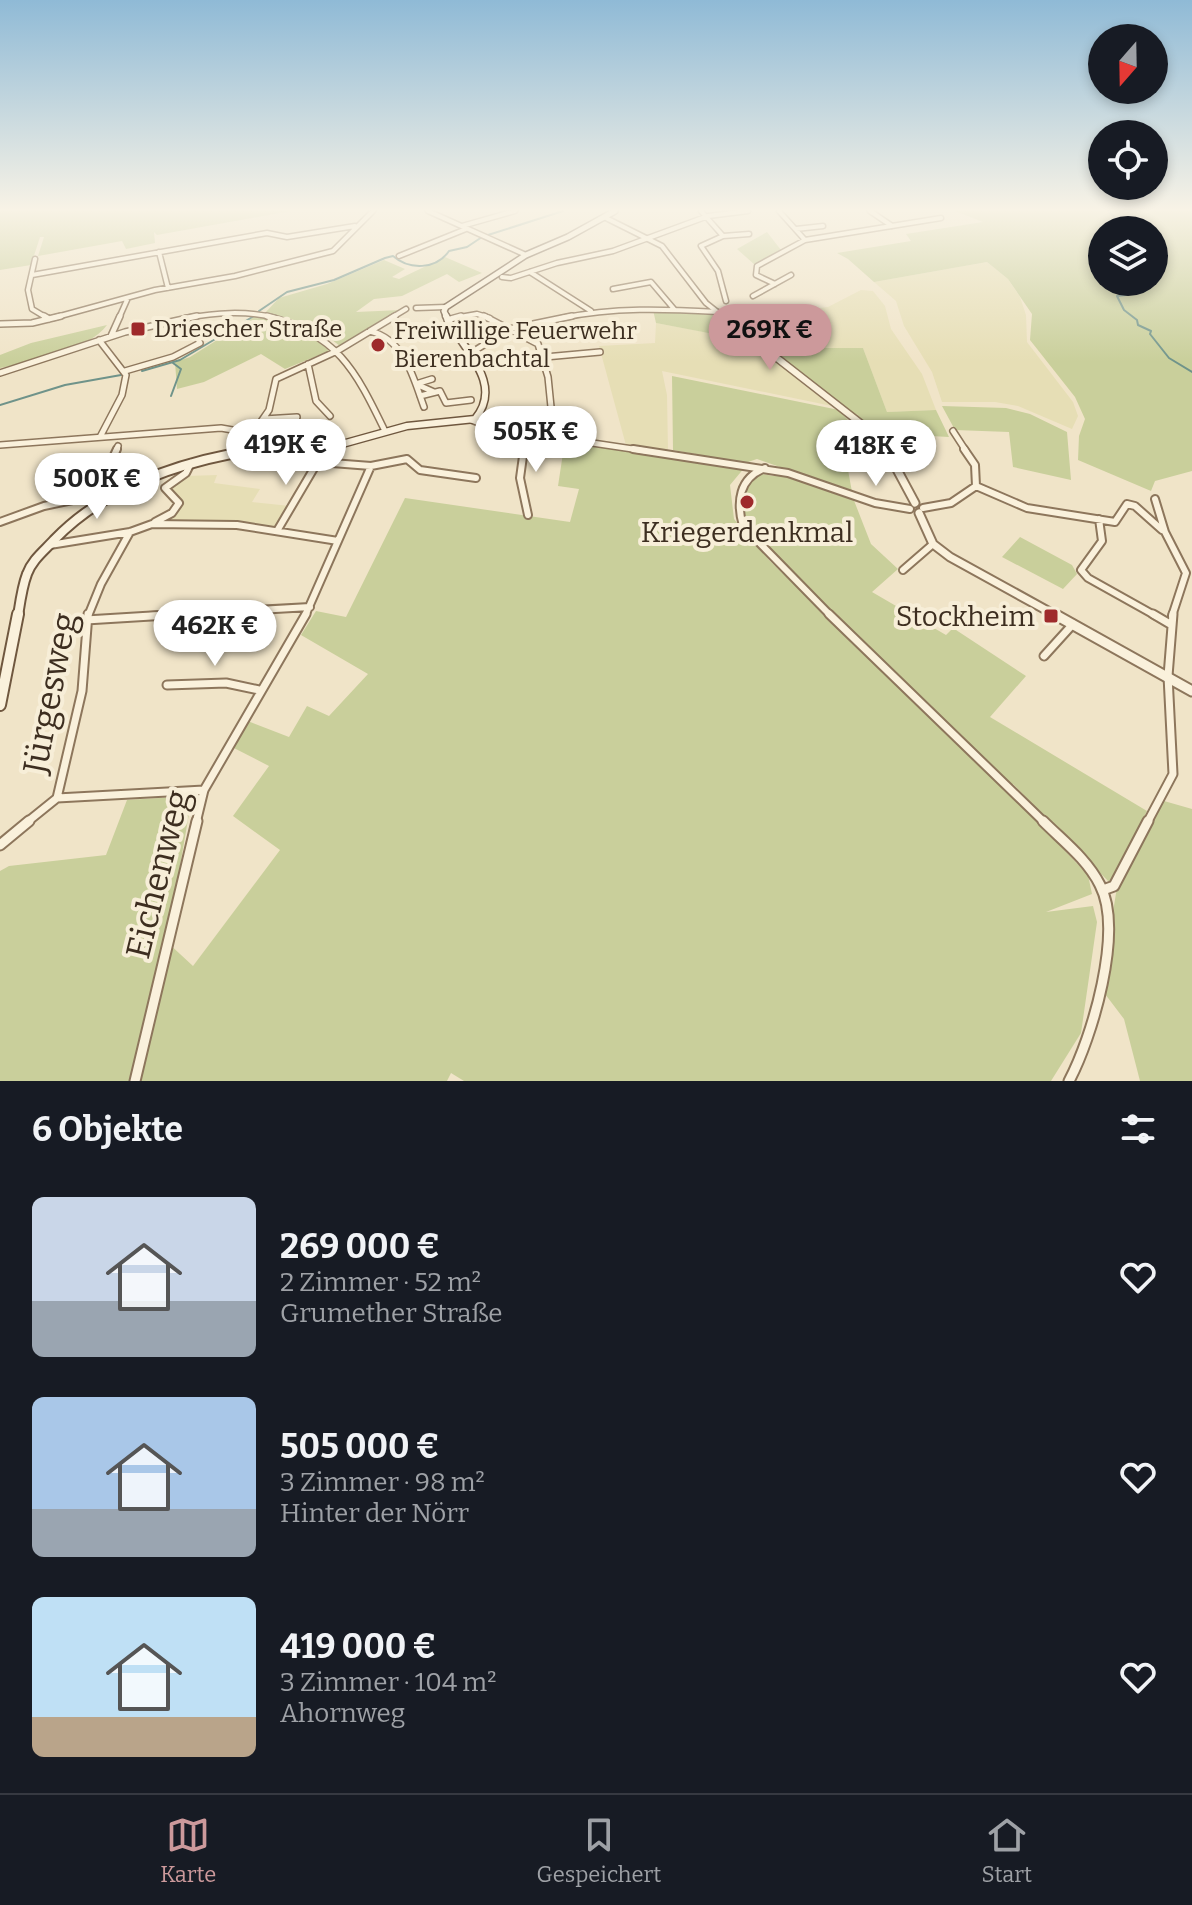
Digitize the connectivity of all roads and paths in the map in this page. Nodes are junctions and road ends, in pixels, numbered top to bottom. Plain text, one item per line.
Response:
1 (35, 261) edge
2 (107, 261) edge
3 (161, 261) edge
4 (283, 261) edge
5 (516, 261) edge
6 (572, 261) edge
7 (676, 261) edge
8 (713, 261) edge
9 (765, 261) edge
10 (530, 272) junction
11 (32, 275) junction
12 (791, 275) dead end
13 (502, 277) dead end
14 (775, 284) junction
15 (168, 288) junction
16 (613, 289) dead end
17 (753, 296) dead end
18 (127, 300) junction
19 (726, 301) dead end
20 (446, 307) junction
21 (416, 308) dead end
22 (406, 309) dead end
23 (674, 309) junction
24 (591, 312) junction
25 (718, 312) junction
26 (49, 319) junction
27 (447, 320) junction
28 (0, 324) edge
29 (192, 327) dead end
30 (509, 329) junction
31 (370, 331) junction
32 (111, 336) junction
33 (99, 340) junction
34 (337, 351) junction
35 (600, 352) dead end
36 (471, 353) junction
37 (545, 357) junction
38 (308, 364) junction
39 (125, 371) junction
40 (0, 373) edge
41 (432, 379) dead end
42 (416, 384) junction
43 (434, 392) junction
44 (420, 396) junction
45 (471, 400) dead end
46 (424, 407) dead end
47 (330, 416) dead end
48 (297, 417) dead end
49 (264, 419) junction
50 (471, 420) junction
51 (385, 431) junction
52 (953, 431) dead end
53 (253, 433) junction
54 (526, 433) junction
55 (100, 437) junction
56 (554, 437) junction
57 (0, 445) edge
58 (118, 446) dead end
59 (271, 447) junction
60 (324, 448) junction
61 (320, 458) junction
62 (191, 463) junction
63 (371, 466) junction
64 (765, 468) junction
65 (476, 478) dead end
66 (976, 486) junction
67 (116, 491) junction
68 (105, 492) junction
69 (1155, 499) dead end
70 (917, 508) junction
71 (528, 515) dead end
72 (1099, 519) junction
73 (0, 522) edge
74 (152, 524) junction
75 (277, 531) junction
76 (130, 532) junction
77 (1165, 532) junction
78 (338, 541) junction
79 (933, 544) junction
80 (49, 545) junction
81 (903, 570) dead end
82 (310, 607) junction
83 (86, 620) junction
84 (1073, 624) junction
85 (1170, 624) junction
86 (1044, 656) dead end
87 (1168, 676) junction
88 (167, 685) dead end
89 (259, 690) junction
90 (1192, 691) edge
91 (0, 705) edge
92 (204, 790) junction
93 (57, 798) junction
94 (0, 845) edge
95 (1103, 890) junction
96 (135, 1081) edge
97 (1069, 1081) edge

1 - 11 street
2 - 11 street
3 - 15 street
4 - 15 street
5 - 20 main road
6 - 10 street
7 - 25 street
8 - 19 street
9 - 14 street
10 - 13 street
10 - 24 street
11 - 26 street
12 - 14 street
14 - 17 street
15 - 18 street
16 - 23 street
18 - 26 street
18 - 32 street
20 - 21 street
20 - 27 main road
22 - 31 street
23 - 24 street
23 - 25 street
24 - 30 street
25 - 70 street
26 - 28 street
27 - 30 street
27 - 36 main road
29 - 39 street
30 - 36 street
30 - 37 street
31 - 34 street
31 - 42 street
32 - 33 street
32 - 34 street
33 - 39 street
33 - 40 street
34 - 38 street
34 - 51 street
35 - 37 street
36 - 50 main road
37 - 56 street
38 - 47 street
38 - 49 street
39 - 55 street
41 - 42 street
42 - 43 street
42 - 44 street
43 - 44 street
43 - 45 street
44 - 46 street
48 - 49 street
49 - 53 street
50 - 51 main road
50 - 54 street
51 - 60 main road
52 - 66 street
53 - 55 street
53 - 59 street
54 - 56 street
54 - 71 street
55 - 57 street
56 - 64 street
58 - 68 street
59 - 60 main road
59 - 62 main road
60 - 61 street
61 - 63 street
61 - 75 street
62 - 67 main road
62 - 74 street
63 - 65 street
63 - 78 street, Eichenweg
64 - 70 street
64 - 95 street
66 - 70 street
66 - 72 street
67 - 68 street
67 - 80 main road
68 - 73 street
69 - 77 street
70 - 79 street
72 - 77 street
72 - 85 street
74 - 75 street
74 - 76 street
75 - 78 street
76 - 80 street
76 - 83 street, Jürgesweg
77 - 85 street
78 - 82 street, Eichenweg
79 - 81 street
79 - 84 street
80 - 91 main road
82 - 83 street
82 - 89 street, Eichenweg
83 - 93 street, Jürgesweg
84 - 86 street
84 - 87 street
85 - 87 street
87 - 90 street
87 - 95 street
88 - 89 street
89 - 92 street, Eichenweg
92 - 93 street
92 - 96 street, Eichenweg
93 - 94 street, Jürgesweg
95 - 97 street

